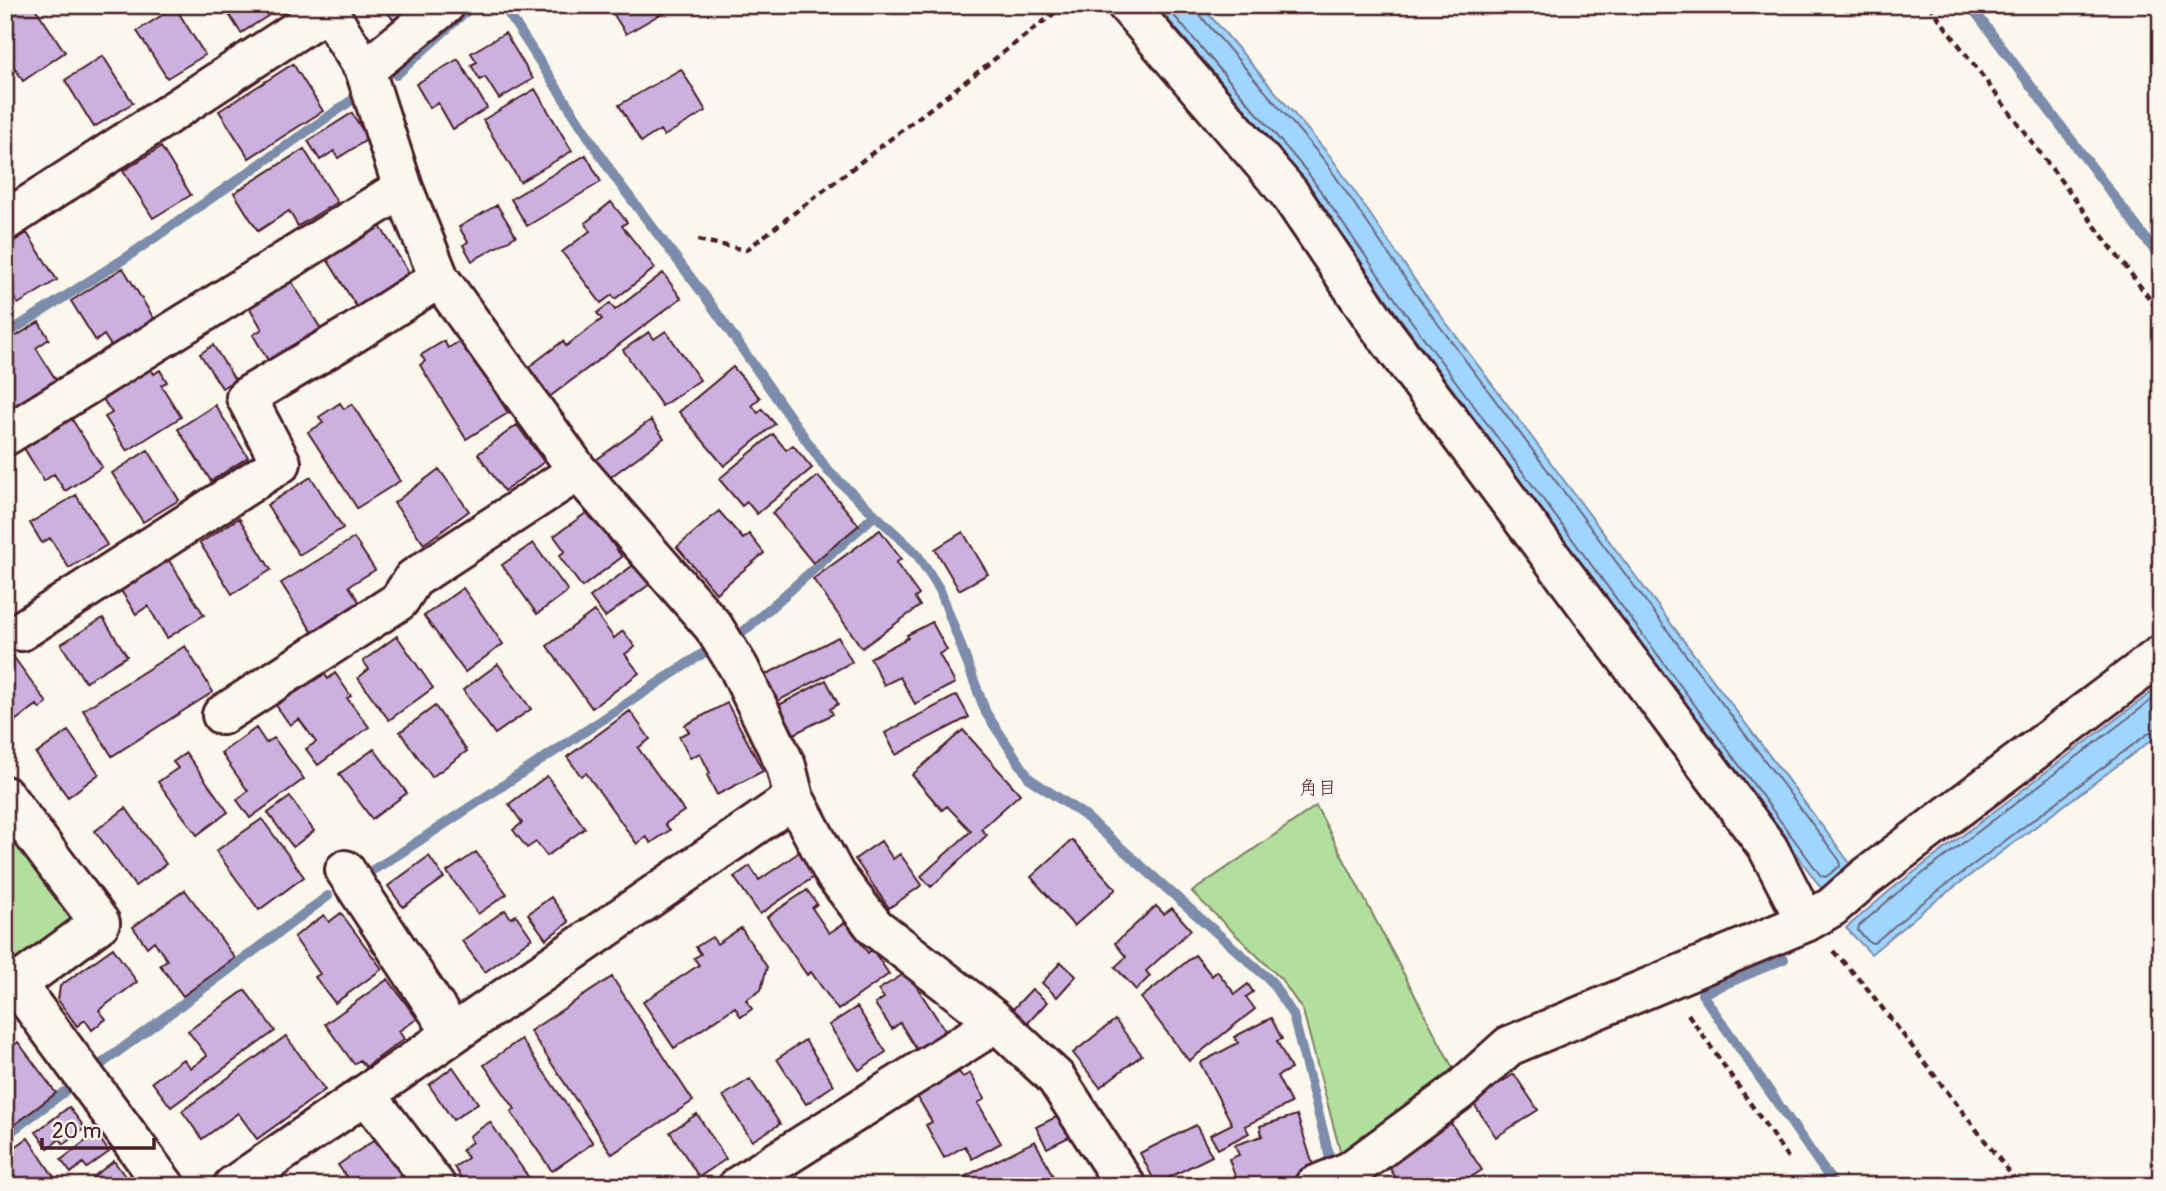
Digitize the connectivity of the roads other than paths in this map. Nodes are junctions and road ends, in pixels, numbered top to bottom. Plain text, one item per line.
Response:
1 (445, 5) edge
2 (1127, 5) edge
3 (326, 8) edge
4 (365, 69) junction
5 (403, 188) junction
6 (5, 221) edge
7 (439, 278) junction
8 (5, 436) edge
9 (578, 471) junction
10 (21, 631) dead end
11 (2161, 655) edge
12 (222, 715) dead end
13 (5, 796) edge
14 (794, 798) junction
15 (345, 870) dead end
16 (1819, 914) junction
17 (11, 989) edge
18 (992, 1018) junction
19 (453, 1034) junction
20 (366, 1094) junction
21 (1328, 1180) edge
22 (164, 1186) edge
23 (233, 1186) edge
24 (436, 1186) edge
25 (738, 1186) edge
26 (1126, 1186) edge

1 - 4 street
2 - 16 street
3 - 4 street
3 - 6 street
4 - 5 street
5 - 7 street
5 - 8 street
7 - 9 street
7 - 10 street
9 - 12 street
9 - 14 street
11 - 16 street
13 - 17 street
14 - 18 street
14 - 19 street
15 - 19 street
16 - 21 street
17 - 22 street
18 - 25 street
18 - 26 street
19 - 20 street
20 - 23 street
20 - 24 street

